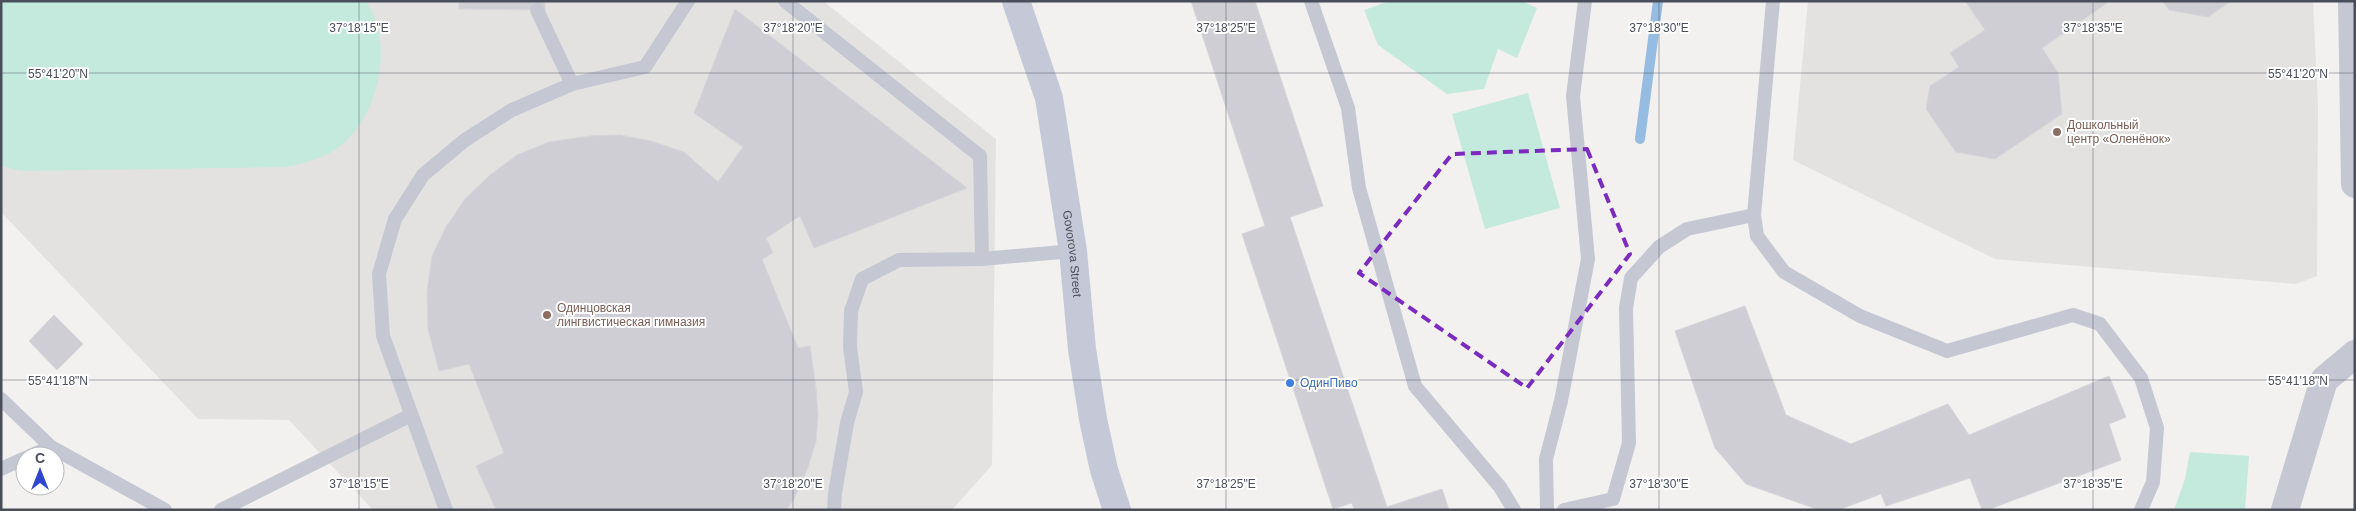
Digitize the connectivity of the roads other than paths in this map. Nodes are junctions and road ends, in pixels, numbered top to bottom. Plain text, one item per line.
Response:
1 (688, 1) edge
2 (785, 1) edge
3 (1016, 1) edge
4 (1311, 1) edge
5 (1585, 1) edge
6 (1773, 1) edge
7 (2352, 1) edge
8 (537, 10) dead end
9 (572, 84) junction
10 (2355, 184) edge
11 (1754, 215) junction
12 (1073, 251) junction
13 (982, 260) junction
14 (2355, 354) edge
15 (1, 399) edge
16 (411, 415) junction
17 (50, 446) edge
18 (65, 455) edge
19 (15, 463) edge
20 (1, 469) edge
21 (165, 510) edge
22 (221, 510) edge
23 (446, 510) edge
24 (834, 510) edge
25 (1117, 510) edge
26 (1514, 510) edge
27 (1547, 510) edge
28 (1564, 510) edge
29 (2141, 510) edge
30 (2285, 510) edge

1 - 9 lane
2 - 13 lane
3 - 12 main road, Govorova Street
4 - 26 lane
5 - 27 lane
6 - 11 lane
7 - 10 street
8 - 9 lane
9 - 16 lane
11 - 28 lane
11 - 29 lane
12 - 13 lane
12 - 25 main road, Govorova Street
13 - 24 lane
14 - 30 street
15 - 17 lane
16 - 22 lane
16 - 23 lane
18 - 21 lane
19 - 20 lane

